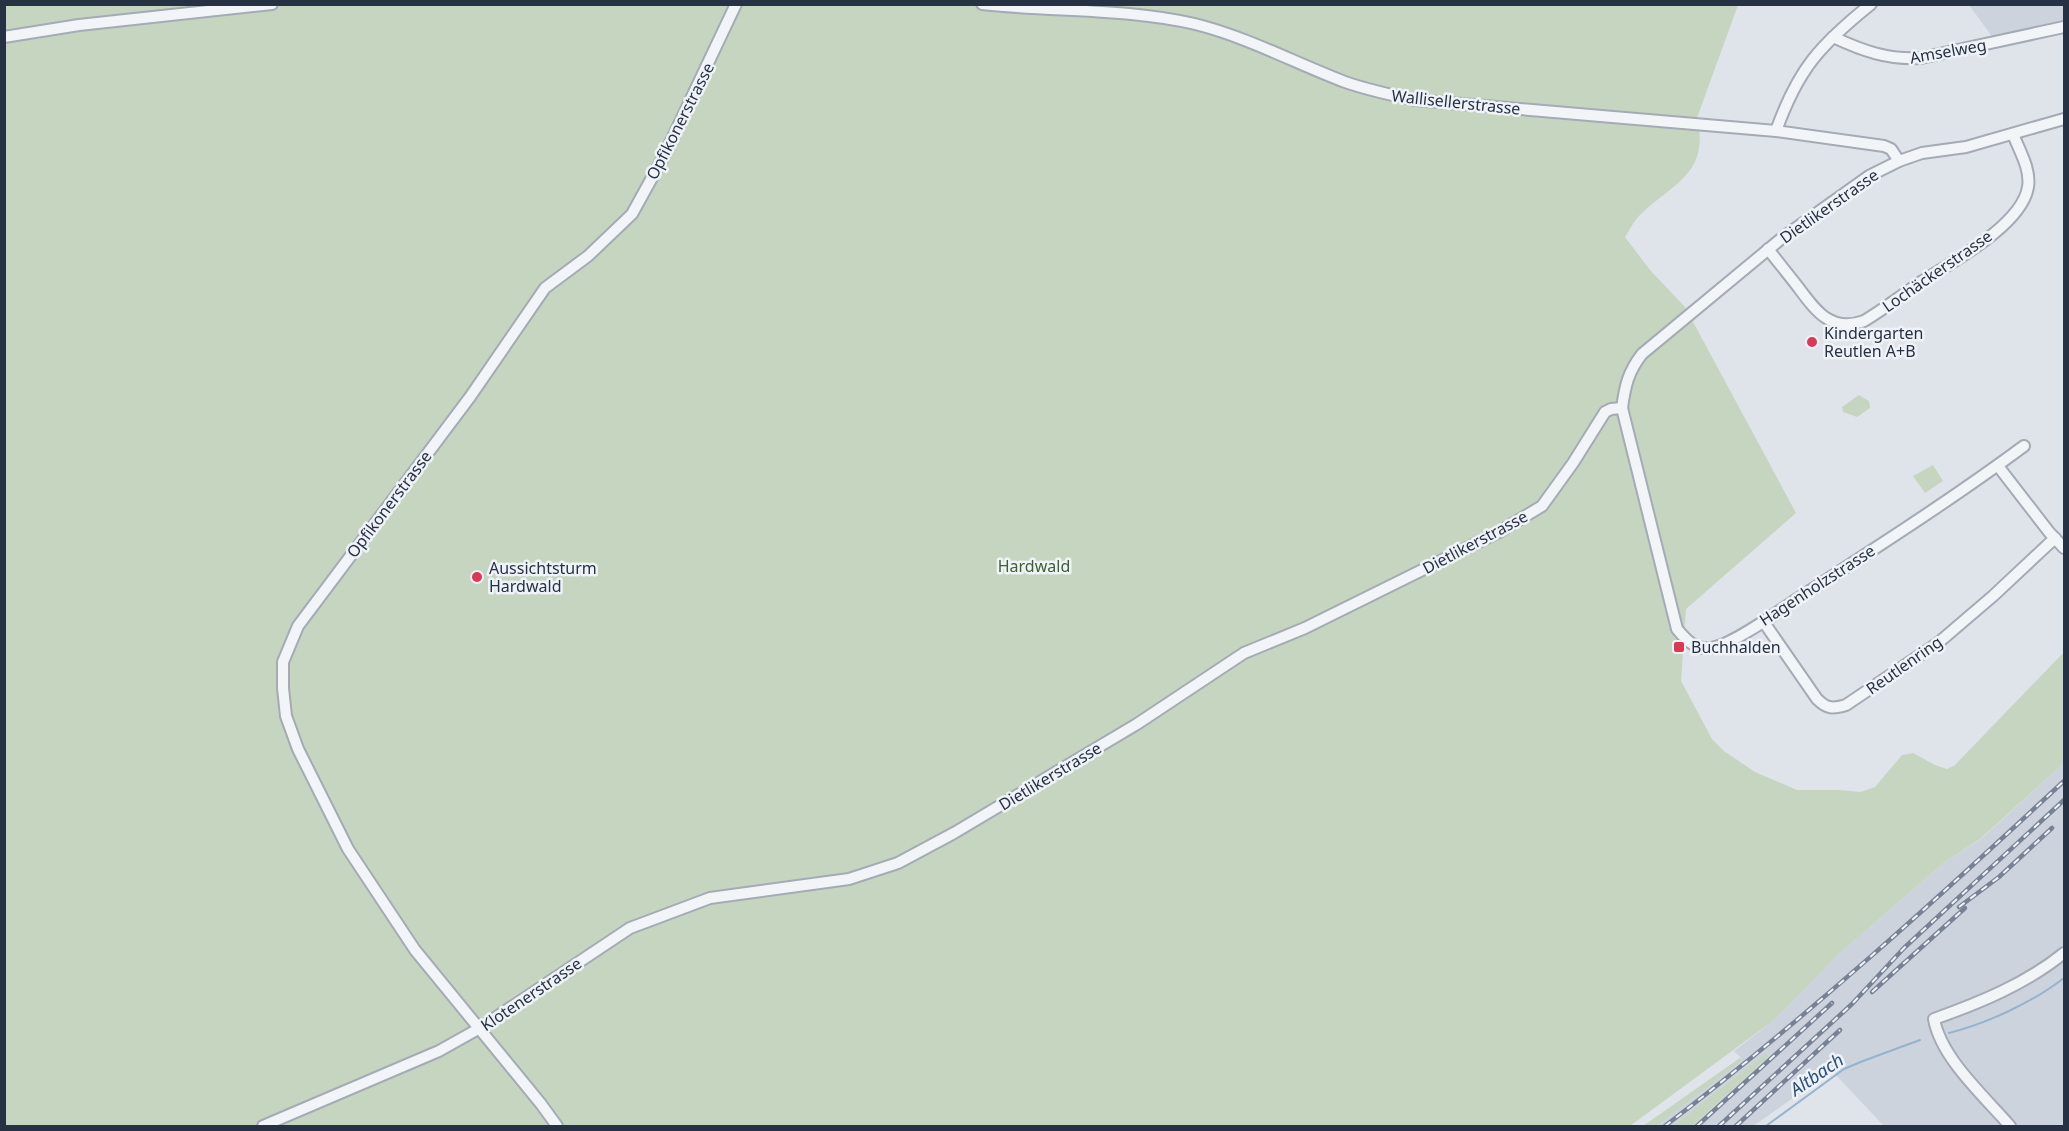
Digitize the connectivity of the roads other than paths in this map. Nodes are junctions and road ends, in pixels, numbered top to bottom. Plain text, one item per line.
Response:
1 (272, 4) edge
2 (736, 4) edge
3 (982, 4) edge
4 (1870, 4) edge
5 (2064, 27) edge
6 (1833, 36) junction
7 (4, 37) edge
8 (2064, 119) edge
9 (1776, 131) junction
10 (2013, 134) junction
11 (1899, 161) junction
12 (1768, 249) junction
13 (1622, 408) junction
14 (2024, 446) dead end
15 (1998, 465) junction
16 (2055, 538) junction
17 (2064, 548) edge
18 (1763, 621) junction
19 (804, 886) joint
20 (2064, 953) edge
21 (480, 1028) junction
22 (263, 1126) edge
23 (557, 1126) edge
24 (2010, 1126) edge

1 - 7 street
2 - 21 street, Opfikonerstrasse
3 - 9 street, Wallisellerstrasse
4 - 6 street
5 - 6 street, Amselweg
6 - 9 street
8 - 10 street, Dietlikerstrasse
9 - 11 street, Wallisellerstrasse
10 - 11 street, Dietlikerstrasse
10 - 12 street, Lochäckerstrasse
11 - 12 street, Dietlikerstrasse
12 - 13 street, Dietlikerstrasse
13 - 18 street, Hagenholzstrasse
13 - 19 street, Dietlikerstrasse
14 - 15 street, Hagenholzstrasse
15 - 16 street
15 - 18 street, Hagenholzstrasse
16 - 17 street
16 - 18 street, Reutlenring
19 - 21 street, Klotenerstrasse
20 - 24 street
21 - 22 street, Klotenerstrasse
21 - 23 street, Opfikonerstrasse

